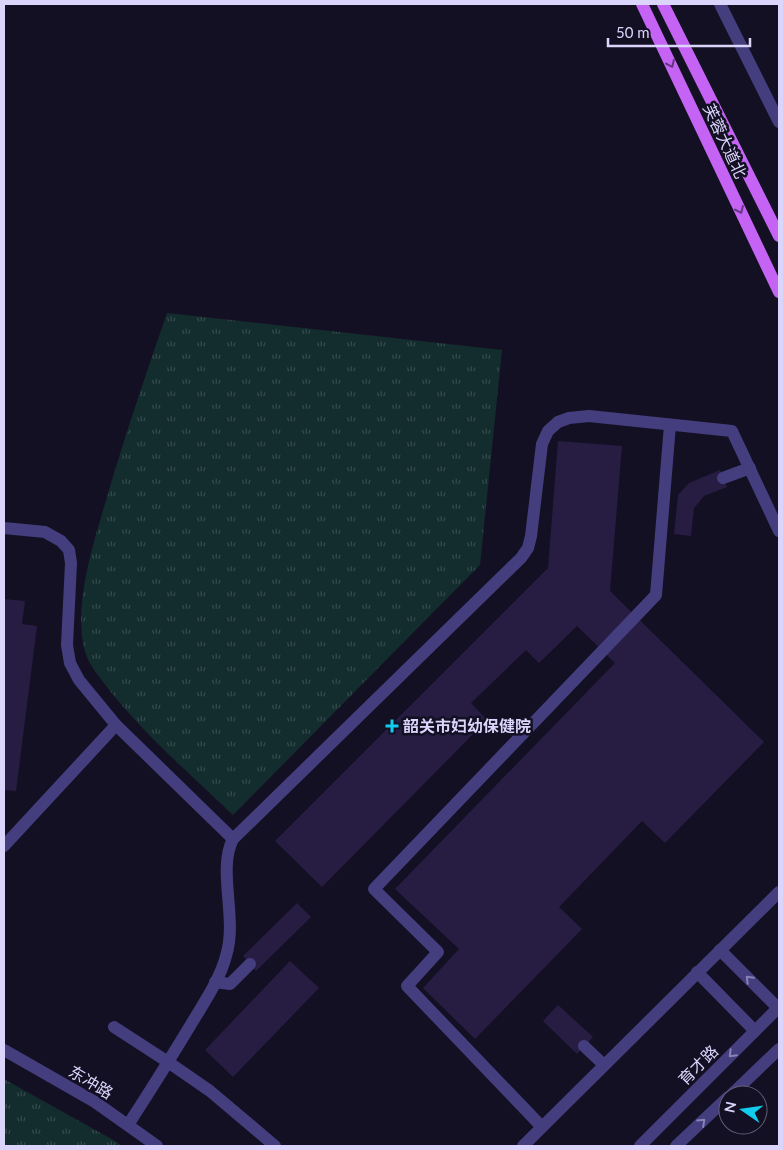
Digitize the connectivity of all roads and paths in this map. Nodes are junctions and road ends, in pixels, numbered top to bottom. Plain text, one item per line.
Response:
1 (642, 4) edge
2 (663, 4) edge
3 (720, 4) edge
4 (779, 122) edge
5 (779, 236) edge
6 (779, 292) edge
7 (670, 425) junction
8 (750, 468) junction
9 (723, 478) dead end
10 (4, 528) edge
11 (779, 532) edge
12 (116, 725) junction
13 (233, 839) junction
14 (4, 846) edge
15 (779, 892) edge
16 (720, 950) junction
17 (250, 964) dead end
18 (697, 972) junction
19 (215, 982) junction
20 (779, 1008) edge
21 (114, 1028) dead end
22 (755, 1031) junction
23 (584, 1046) dead end
24 (779, 1049) edge
25 (4, 1050) edge
26 (168, 1062) junction
27 (604, 1065) junction
28 (741, 1085) edge
29 (718, 1106) edge
30 (128, 1125) junction
31 (542, 1127) junction
32 (157, 1146) edge
33 (274, 1146) edge
34 (523, 1146) edge
35 (640, 1146) edge
36 (676, 1146) edge

1 -> 6 main road, 芙蓉大道北
2 - 5 main road, 芙蓉大道北
3 - 4 street
7 - 8 street
7 - 13 street
7 - 31 street
8 - 9 street
8 - 11 street
10 - 12 street
12 - 13 street
12 - 14 street
13 - 19 street
15 - 16 street
16 - 18 street
20 -> 16 street
17 - 19 street
18 - 22 street
18 - 27 street
19 - 26 street
20 - 22 street, 育才路
21 - 26 street
22 -> 35 street, 育才路
23 - 27 street
24 - 28 street
25 - 30 street, 东冲路
26 - 30 street
26 - 33 street
27 - 31 street
36 -> 29 street
30 - 32 street, 东冲路
31 - 34 street

